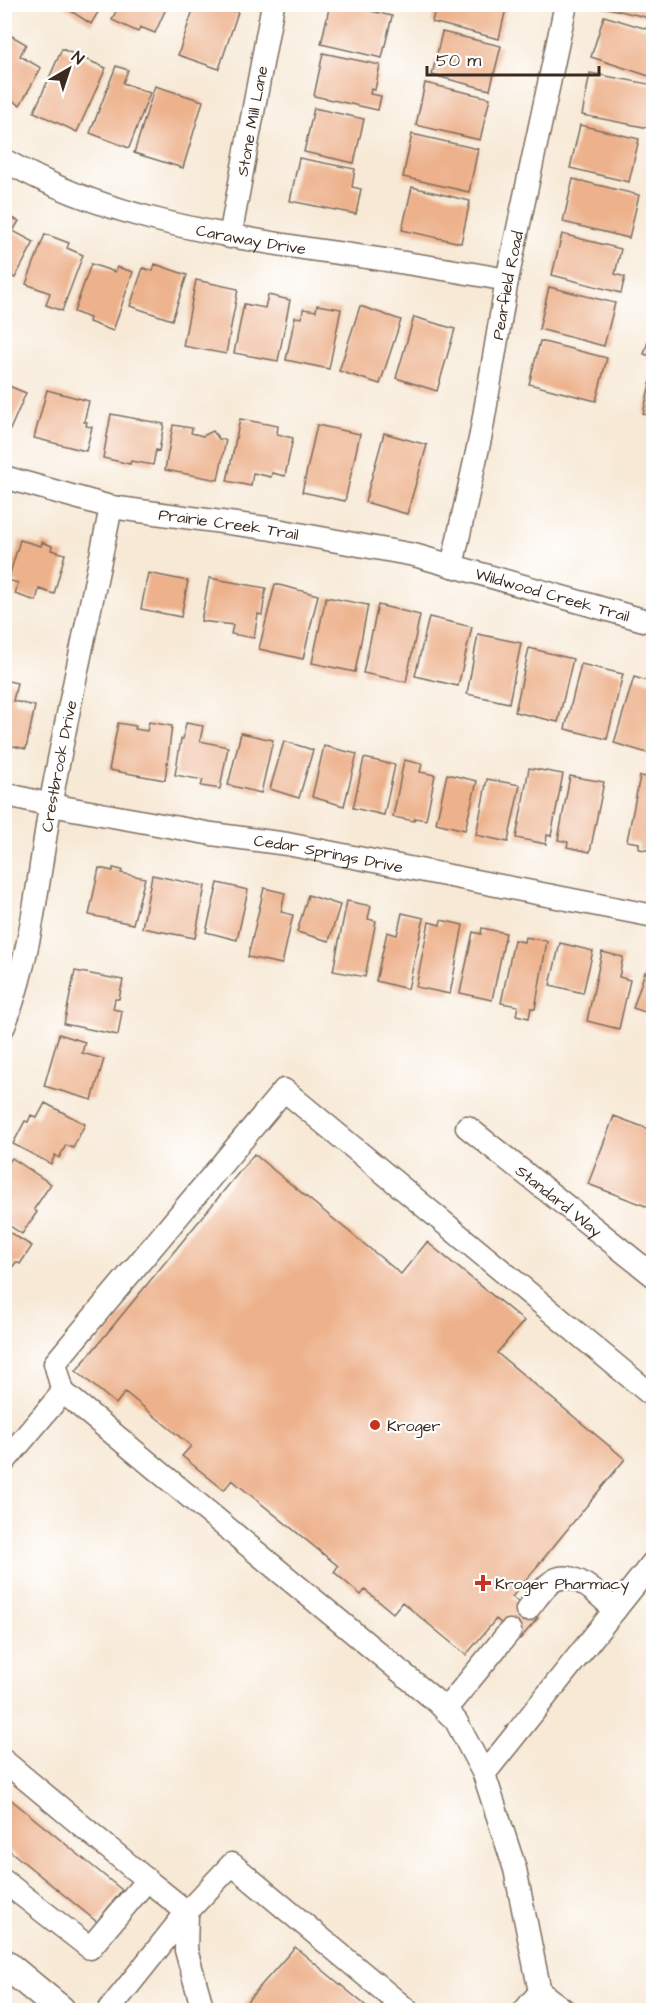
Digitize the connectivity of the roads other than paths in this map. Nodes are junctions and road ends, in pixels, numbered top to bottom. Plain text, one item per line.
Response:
1 (273, 4) edge
2 (566, 4) edge
3 (4, 160) edge
4 (230, 237) junction
5 (507, 280) junction
6 (4, 477) edge
7 (111, 507) junction
8 (452, 566) junction
9 (654, 622) edge
10 (4, 794) edge
11 (51, 805) junction
12 (654, 916) edge
13 (4, 1026) edge
14 (467, 1127) dead end
15 (654, 1276) edge
16 (63, 1392) junction
17 (654, 1397) edge
18 (4, 1462) edge
19 (654, 1561) edge
20 (527, 1610) dead end
21 (615, 1610) junction
22 (510, 1631) dead end
23 (445, 1710) junction
24 (4, 1761) edge
25 (484, 1774) junction
26 (147, 1880) junction
27 (4, 1881) edge
28 (187, 1912) junction
29 (4, 1964) edge
30 (540, 1992) junction
31 (61, 2010) edge
32 (109, 2010) edge
33 (203, 2010) edge
34 (407, 2010) edge
35 (525, 2010) edge
36 (564, 2010) edge

1 - 4 street, Stone Mill Lane
2 - 5 street, Pearfield Road
3 - 4 street, Caraway Drive
4 - 5 street, Caraway Drive
5 - 8 street, Pearfield Road
6 - 7 street, Prairie Creek Trail
7 - 8 street, Prairie Creek Trail
7 - 11 street, Crestbrook Drive
8 - 9 street, Wildwood Creek Trail
10 - 11 street, Cedar Springs Drive
11 - 12 street, Cedar Springs Drive
11 - 13 street, Crestbrook Drive
14 - 15 street, Standard Way
16 - 17 street
16 - 18 street
16 - 23 street
19 - 21 street
20 - 21 street
21 - 25 street
22 - 23 street
23 - 25 street
24 - 26 street
25 - 30 street
26 - 27 street
26 - 28 street
28 - 32 street
28 - 33 street
28 - 34 street
29 - 31 main road
30 - 35 street
30 - 36 street

